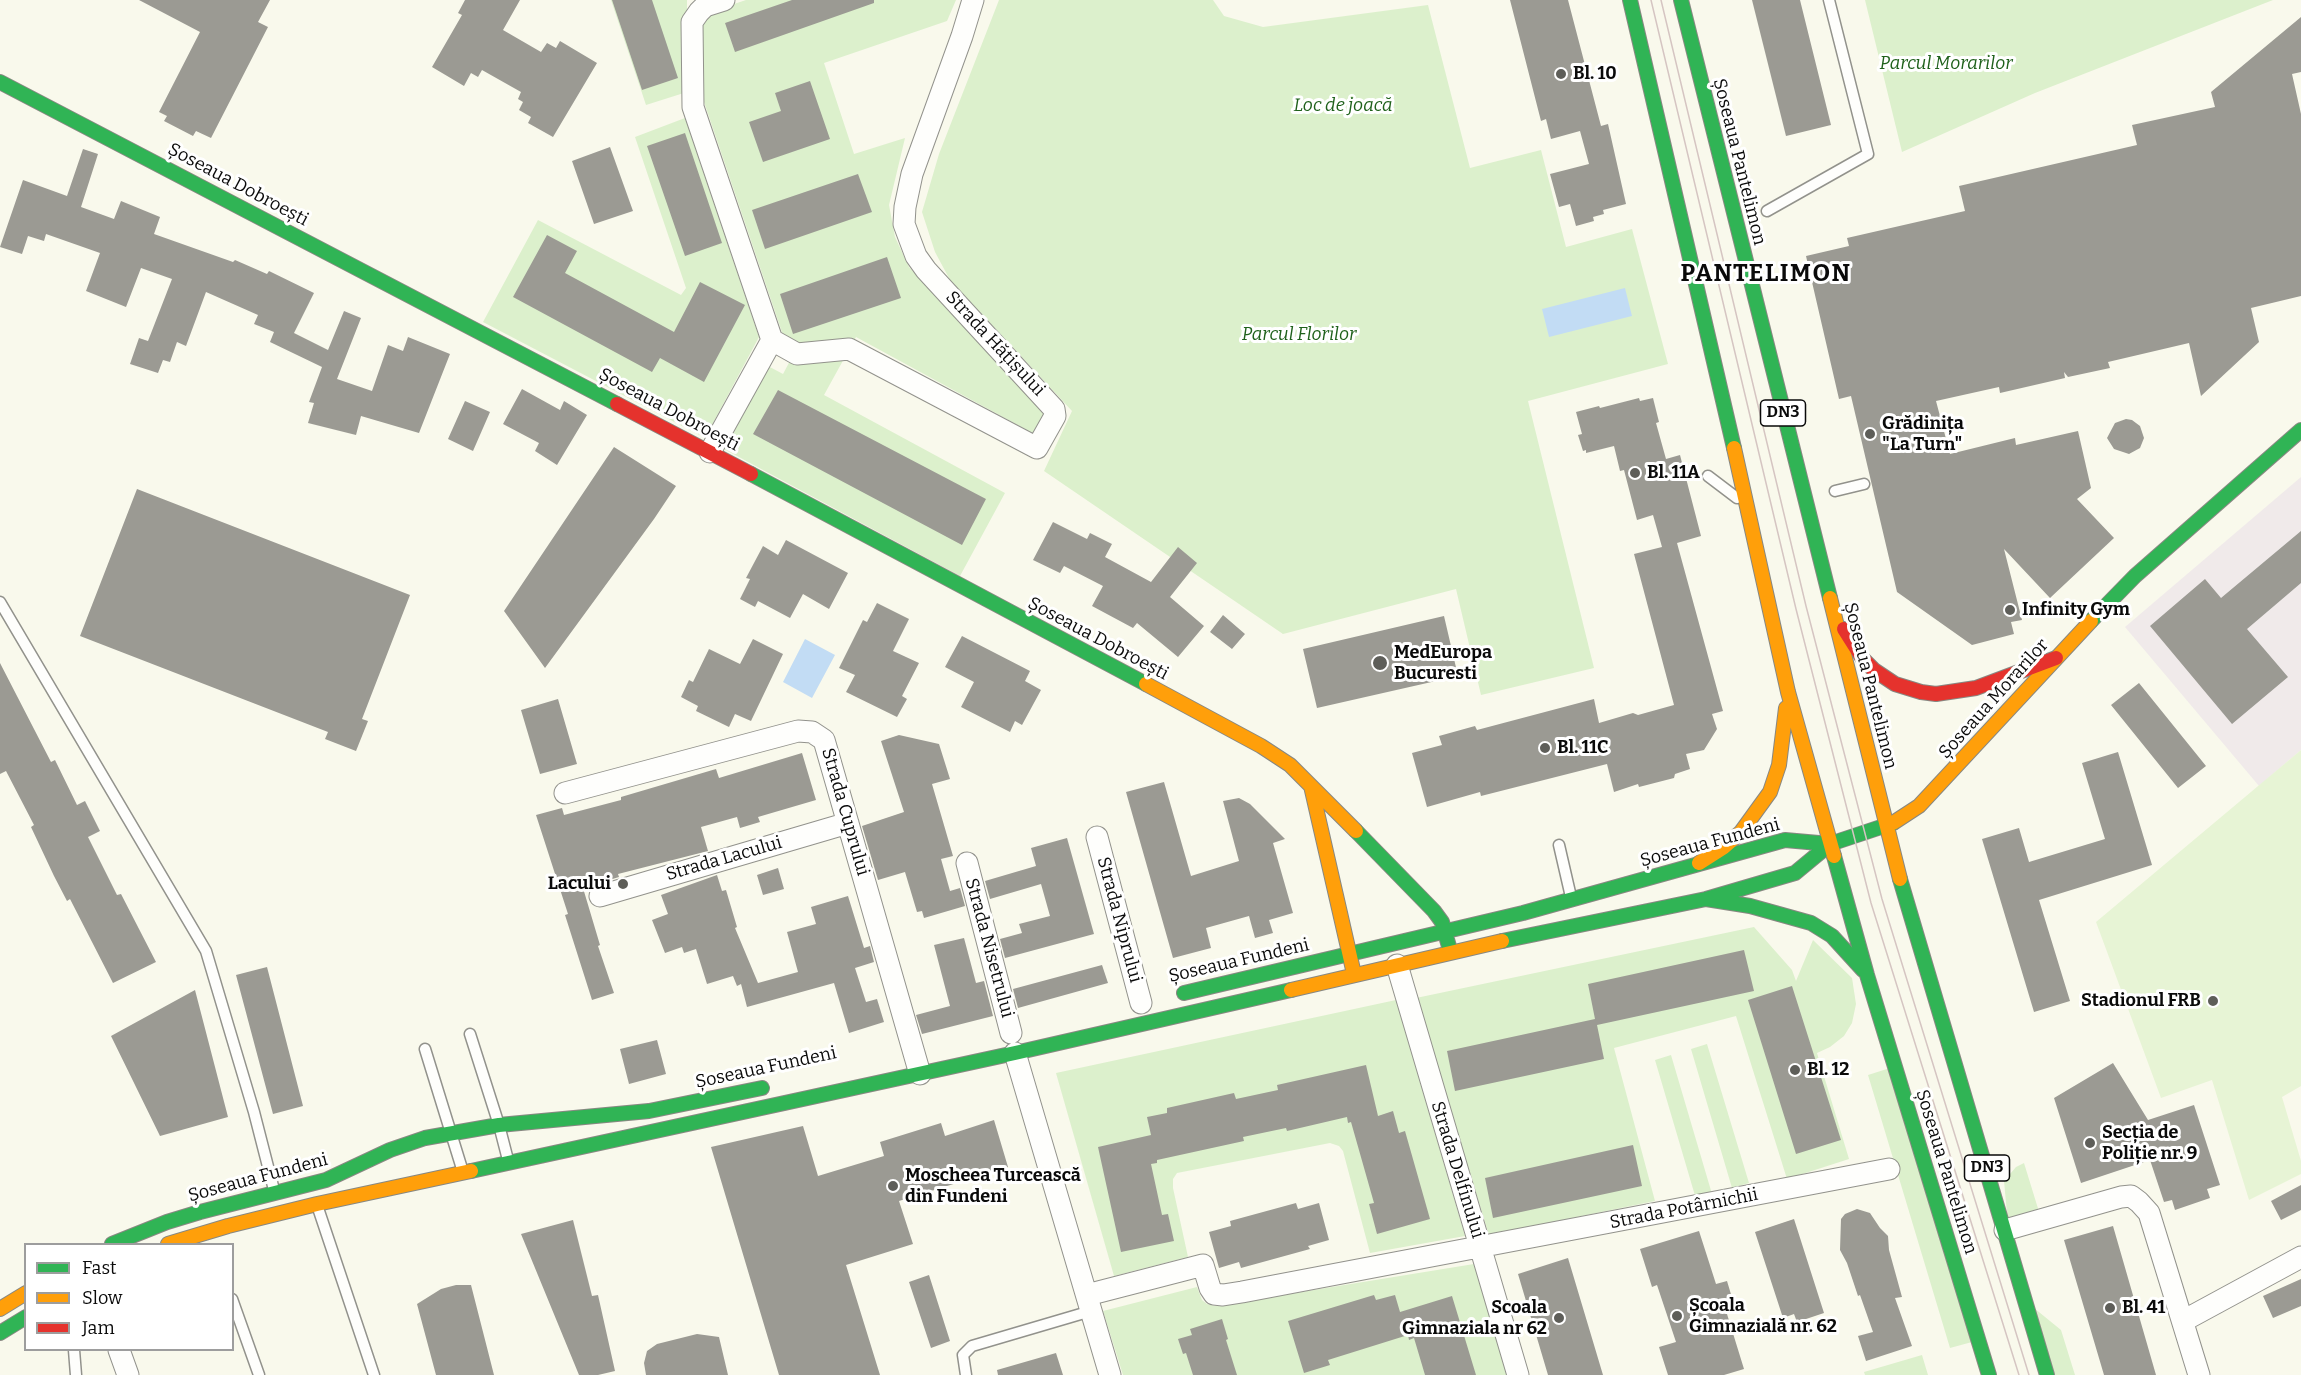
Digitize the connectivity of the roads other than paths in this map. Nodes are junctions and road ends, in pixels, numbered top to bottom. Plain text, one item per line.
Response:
1 (724, 0) edge
2 (974, 0) edge
3 (1630, 0) edge
4 (1681, 0) edge
5 (1829, 0) edge
6 (0, 82) edge
7 (1767, 211) dead end
8 (772, 340) junction
9 (2301, 430) edge
10 (710, 452) junction
11 (1708, 476) dead end
12 (1863, 484) dead end
13 (1835, 491) dead end
14 (1748, 507) junction
15 (0, 602) edge
16 (1833, 608) junction
17 (2056, 658) junction
18 (1788, 692) junction
19 (1311, 786) junction
20 (565, 793) dead end
21 (848, 823) junction
22 (1886, 827) junction
23 (1097, 837) dead end
24 (1830, 844) junction
25 (1559, 845) dead end
26 (967, 863) dead end
27 (1699, 863) junction
28 (600, 896) dead end
29 (1706, 899) junction
30 (1571, 900) junction
31 (1445, 931) junction
32 (1349, 953) junction
33 (1450, 953) junction
34 (1397, 965) junction
35 (1354, 975) junction
36 (1867, 975) junction
37 (1175, 995) dead end
38 (1141, 1003) dead end
39 (471, 1034) dead end
40 (1012, 1038) junction
41 (425, 1049) dead end
42 (917, 1059) junction
43 (777, 1085) dead end
44 (499, 1125) junction
45 (451, 1132) junction
46 (509, 1164) junction
47 (1889, 1169) dead end
48 (463, 1174) junction
49 (275, 1193) junction
50 (317, 1204) junction
51 (2005, 1230) junction
52 (211, 1238) edge
53 (117, 1243) edge
54 (180, 1243) edge
55 (1480, 1248) junction
56 (2301, 1257) edge
57 (24, 1294) edge
58 (1089, 1303) junction
59 (234, 1305) edge
60 (0, 1309) edge
61 (24, 1318) edge
62 (2182, 1321) junction
63 (0, 1333) edge
64 (74, 1351) edge
65 (119, 1351) edge
66 (76, 1375) edge
67 (128, 1375) edge
68 (259, 1375) edge
69 (374, 1375) edge
70 (966, 1375) edge
71 (1110, 1375) edge
72 (1518, 1375) edge
73 (1989, 1375) edge
74 (2047, 1375) edge
75 (2199, 1375) edge

1 - 8 street
2 - 8 street, Strada Hățișului
3 - 14 main road, Șoseaua Pantelimon
4 - 16 main road, Șoseaua Pantelimon / DN3
5 - 7 lane
6 - 10 main road, Șoseaua Dobroești
8 - 10 street
9 - 17 main road, Șoseaua Morarilor
10 - 19 main road, Șoseaua Dobroești
11 - 14 lane
12 - 13 lane
14 - 18 main road, Șoseaua Pantelimon
15 - 49 lane
16 - 17 main road
16 - 22 main road, Șoseaua Pantelimon / DN3
17 - 22 main road, Șoseaua Morarilor
18 - 24 main road, Șoseaua Pantelimon
18 - 27 main road
19 - 31 main road, Șoseaua Dobroești
19 - 32 main road
20 - 21 street, Strada Cuprului
21 - 28 street, Strada Lacului
21 - 42 street, Strada Cuprului
22 - 24 main road, Șoseaua Morarilor
22 - 51 main road, Șoseaua Pantelimon / DN3
23 - 38 street, Strada Niprului
24 - 27 main road, Șoseaua Fundeni
24 - 29 main road
24 - 36 main road, Șoseaua Pantelimon
25 - 30 lane
26 - 40 street, Strada Nisetrului
27 - 30 main road, Șoseaua Fundeni
29 - 33 main road
29 - 36 main road
30 - 31 main road, Șoseaua Fundeni
31 - 32 main road, Șoseaua Fundeni
31 - 33 main road, Șoseaua Dobroești
32 - 35 main road
32 - 37 main road, Șoseaua Fundeni
33 - 34 main road
34 - 35 main road
34 - 55 street, Strada Delfinului
35 - 40 main road
36 - 73 main road, Șoseaua Pantelimon
39 - 44 lane
40 - 42 main road
40 - 58 street, Strada Nisetrului
41 - 45 lane
42 - 46 main road
43 - 44 main road, Șoseaua Fundeni
44 - 45 main road, Șoseaua Fundeni
44 - 46 lane
45 - 48 lane
45 - 49 main road, Șoseaua Fundeni
46 - 48 main road
47 - 55 street, Strada Potârnichii
48 - 50 main road
49 - 53 main road, Șoseaua Fundeni
50 - 52 main road
50 - 69 lane
51 - 62 street
51 - 74 main road, Șoseaua Pantelimon / DN3
52 - 54 main road
55 - 58 street, Strada Potârnichii
55 - 72 street, Strada Delfinului
56 - 62 street
57 - 60 main road
58 - 70 lane
58 - 71 street, Strada Nisetrului
59 - 68 lane
61 - 63 main road
62 - 75 street
64 - 66 lane
65 - 67 street

